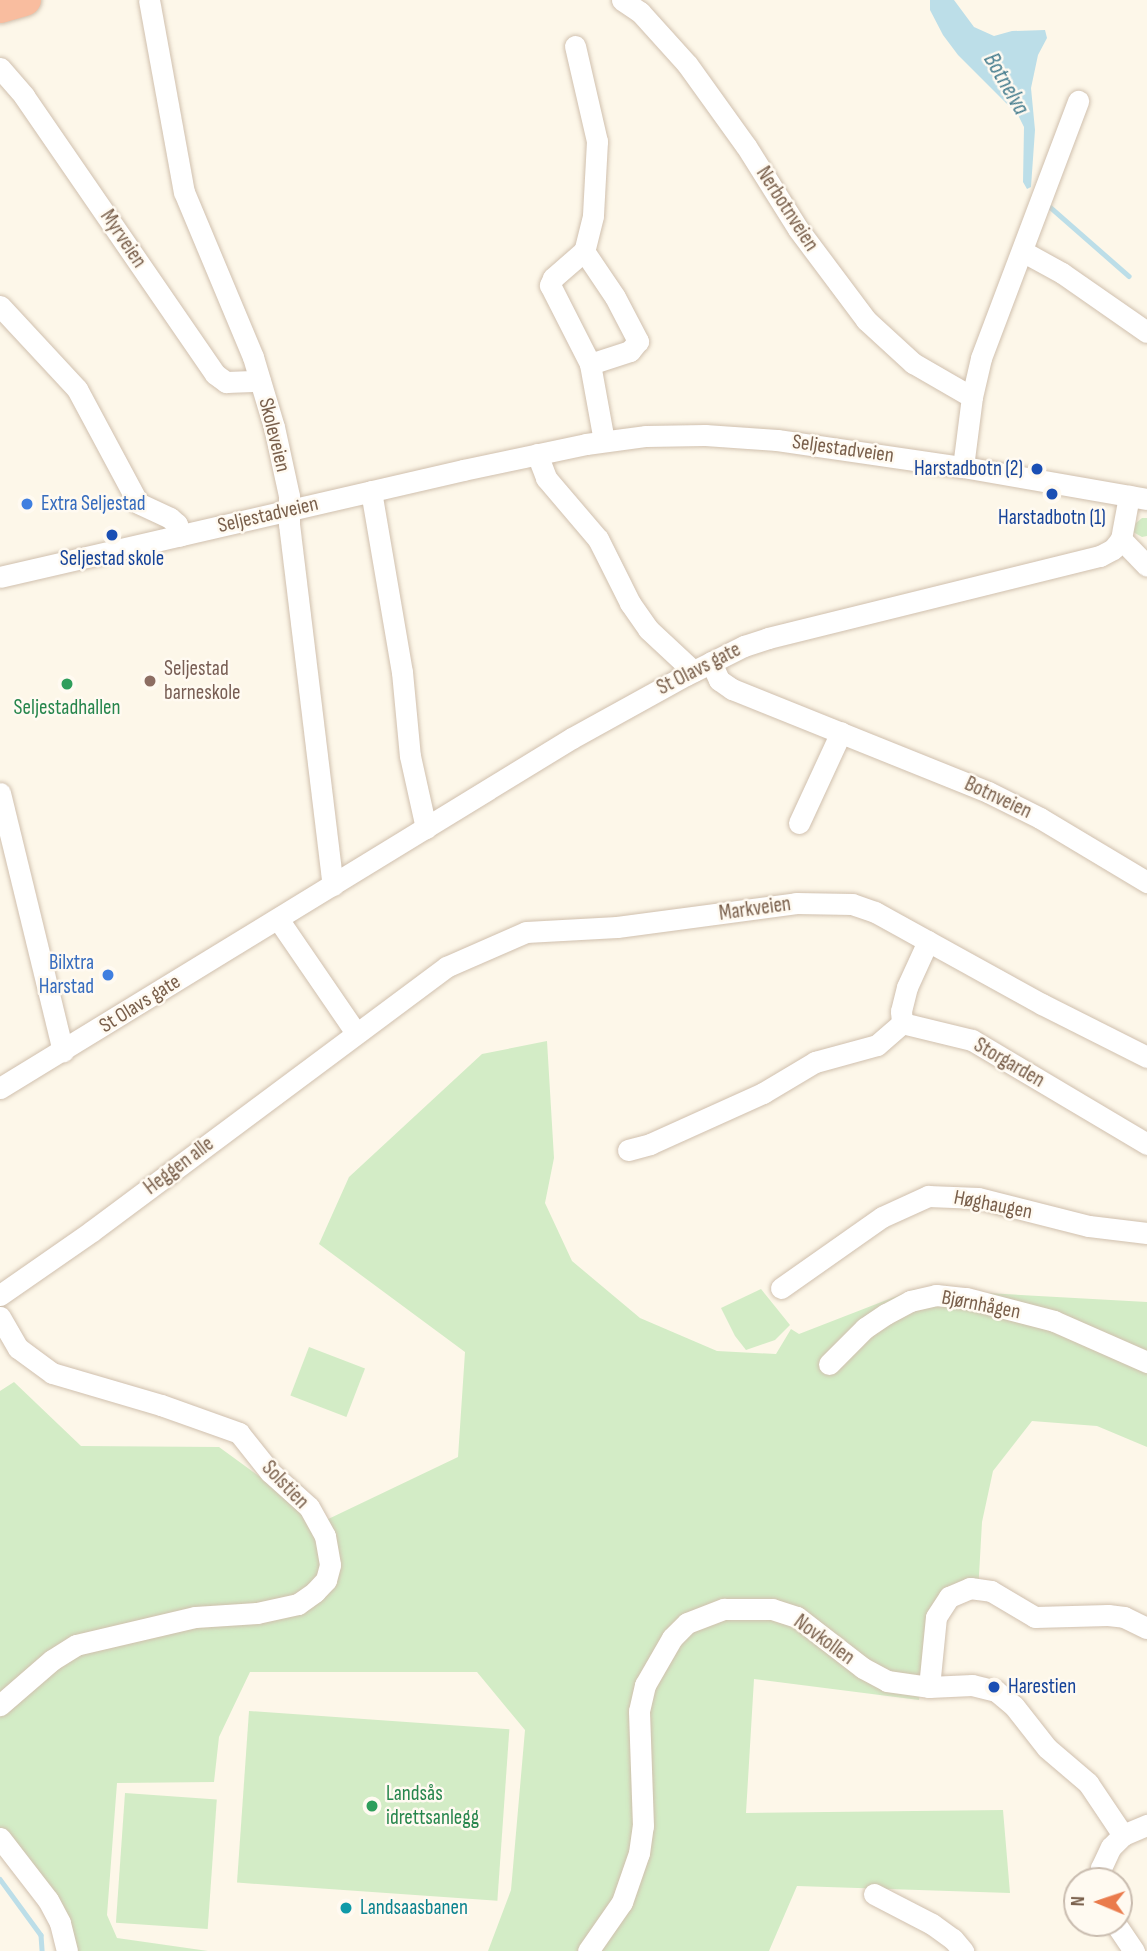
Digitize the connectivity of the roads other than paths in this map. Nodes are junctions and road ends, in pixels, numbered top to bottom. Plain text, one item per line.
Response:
1 (24, 0) edge
2 (149, 0) edge
3 (622, 0) edge
4 (0, 7) edge
5 (575, 46) dead end
6 (0, 68) edge
7 (1078, 102) dead end
8 (584, 251) junction
9 (1022, 251) junction
10 (0, 306) edge
11 (1147, 332) edge
12 (590, 364) junction
13 (260, 381) junction
14 (972, 397) junction
15 (604, 441) junction
16 (537, 454) junction
17 (963, 467) junction
18 (371, 491) junction
19 (1138, 498) edge
20 (289, 510) junction
21 (180, 536) junction
22 (1121, 539) junction
23 (1147, 566) edge
24 (0, 577) edge
25 (702, 667) junction
26 (841, 732) junction
27 (0, 793) edge
28 (799, 824) dead end
29 (426, 828) junction
30 (1147, 882) edge
31 (333, 885) junction
32 (278, 919) junction
33 (928, 941) junction
34 (902, 1023) junction
35 (356, 1033) junction
36 (63, 1051) junction
37 (1147, 1057) edge
38 (0, 1088) edge
39 (1147, 1144) edge
40 (628, 1150) dead end
41 (1147, 1233) edge
42 (781, 1288) dead end
43 (0, 1295) edge
44 (0, 1317) edge
45 (1147, 1363) edge
46 (829, 1364) dead end
47 (1147, 1628) edge
48 (929, 1686) junction
49 (0, 1705) edge
50 (1147, 1825) edge
51 (1123, 1835) junction
52 (0, 1838) edge
53 (1103, 1867) edge
54 (874, 1894) dead end
55 (66, 1951) edge
56 (588, 1951) edge
57 (963, 1951) edge

1 - 4 highway
2 - 13 street, Skoleveien
3 - 14 street, Nerbotnveien
5 - 8 street
6 - 13 street, Myrveien
7 - 9 street
8 - 12 street
8 - 12 street
9 - 11 street
9 - 14 street
10 - 21 street
12 - 15 street
13 - 20 street, Skoleveien
14 - 17 street
15 - 16 street, Seljestadveien
15 - 17 street, Seljestadveien
16 - 18 street, Seljestadveien
16 - 25 street, Botnveien
17 - 19 street, Seljestadveien
18 - 20 street, Seljestadveien
18 - 29 street
19 - 22 street
20 - 21 street, Seljestadveien
20 - 31 street, Skoleveien
21 - 24 street, Seljestadveien
22 - 23 street
22 - 25 street, St Olavs gate
25 - 26 street, Botnveien
25 - 29 street, St Olavs gate
26 - 28 street
26 - 30 street, Botnveien
27 - 36 street
29 - 31 street, St Olavs gate
31 - 32 street, St Olavs gate
32 - 35 street
32 - 36 street, St Olavs gate
33 - 34 street
33 - 35 street, Markveien
33 - 37 street, Markveien
34 - 39 street, Storgarden
34 - 40 street
35 - 43 street, Heggen alle
36 - 38 street, St Olavs gate
41 - 42 street, Høghaugen
44 - 49 street, Solstien
45 - 46 street, Bjørnhågen
47 - 48 street
48 - 51 street, Novkollen
48 - 56 street, Novkollen
50 - 51 street
51 - 53 street
52 - 55 street
54 - 57 street

